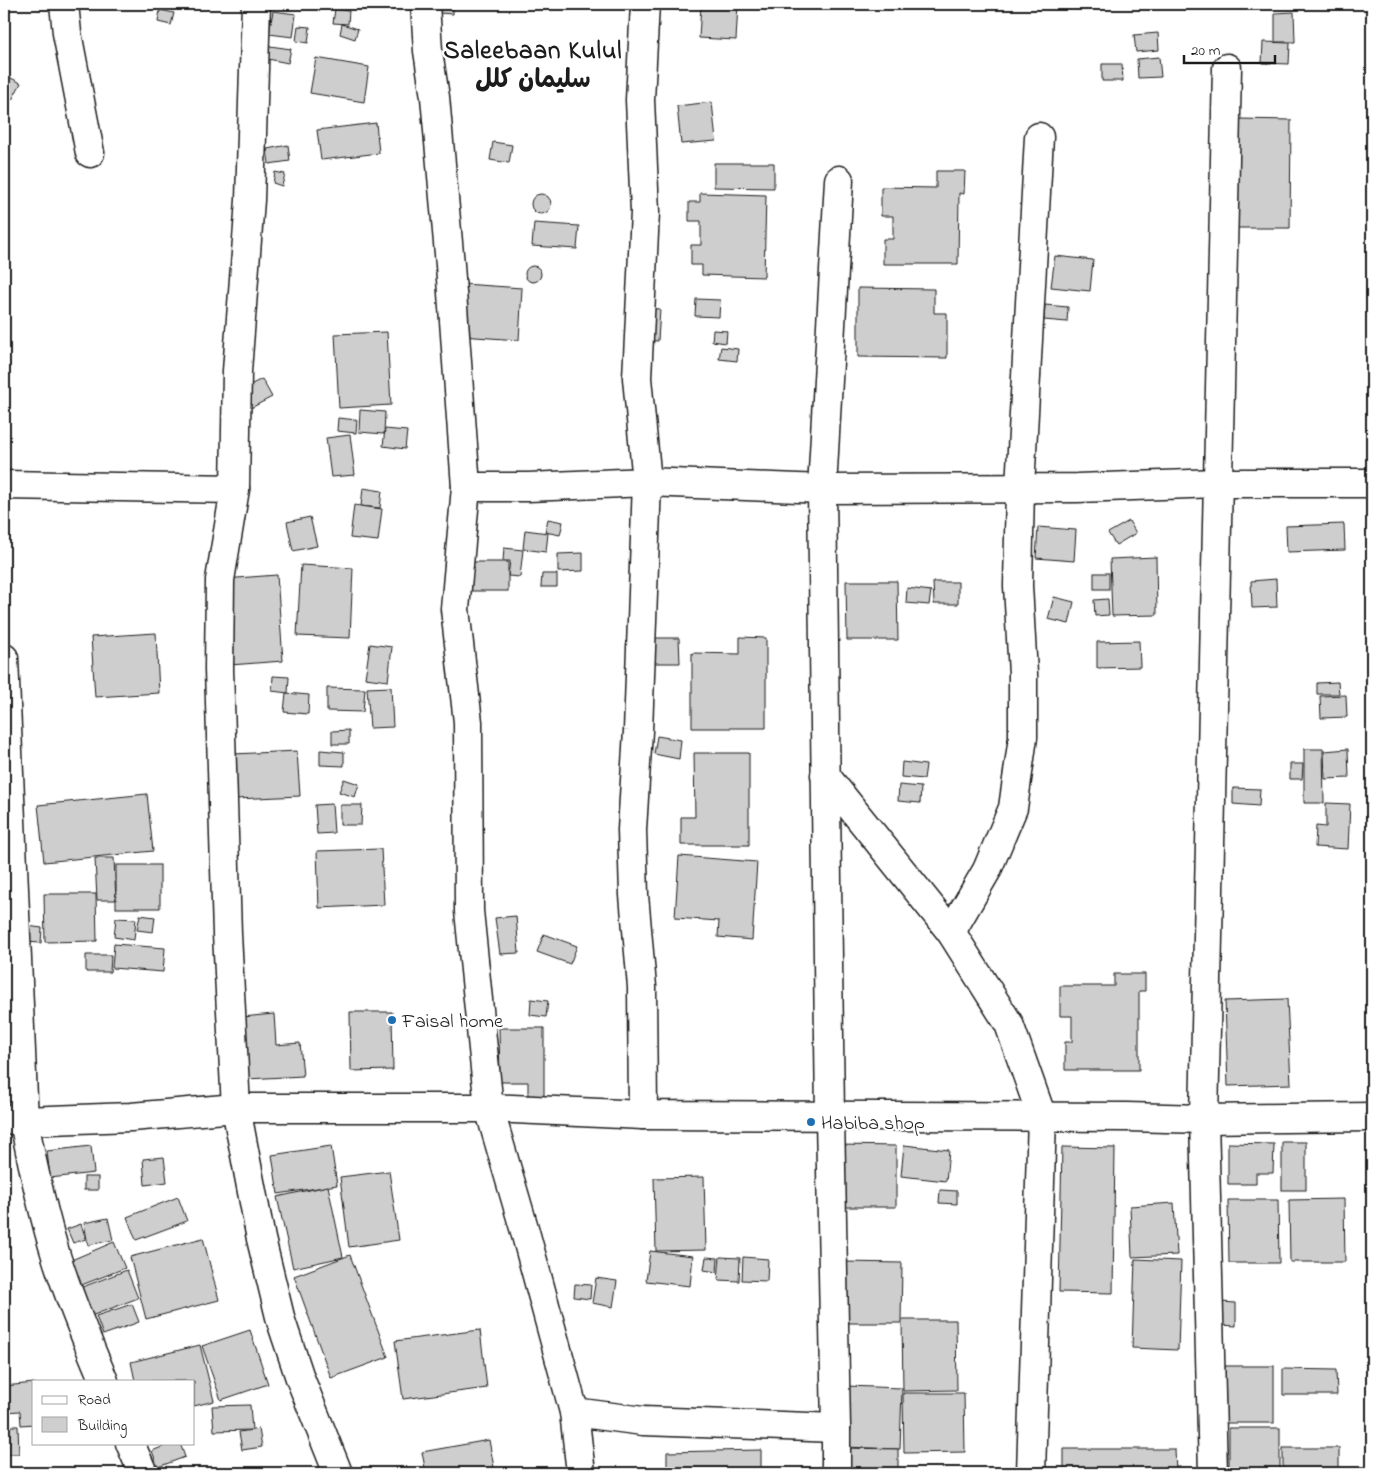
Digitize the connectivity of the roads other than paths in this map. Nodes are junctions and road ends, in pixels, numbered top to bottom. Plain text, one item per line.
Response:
1 (64, 4) edge
2 (256, 4) edge
3 (425, 4) edge
4 (645, 4) edge
5 (1227, 68) dead end
6 (1039, 137) dead end
7 (90, 153) dead end
8 (839, 180) dead end
9 (646, 482) junction
10 (1218, 483) junction
11 (1372, 483) edge
12 (4, 485) edge
13 (466, 487) junction
14 (1020, 487) junction
15 (235, 489) junction
16 (822, 489) junction
17 (4, 658) edge
18 (825, 775) junction
19 (951, 932) junction
20 (236, 1108) junction
21 (490, 1108) junction
22 (642, 1115) junction
23 (830, 1117) junction
24 (1042, 1117) junction
25 (1372, 1117) edge
26 (1204, 1119) junction
27 (14, 1120) edge
28 (104, 1380) edge
29 (574, 1412) junction
30 (836, 1428) junction
31 (130, 1444) edge
32 (143, 1473) edge
33 (338, 1473) edge
34 (581, 1473) edge
35 (836, 1473) edge
36 (1031, 1473) edge
37 (1213, 1473) edge

1 - 7 street
2 - 15 street
3 - 13 street
4 - 9 street
5 - 10 street
6 - 14 street
8 - 16 street
9 - 13 street
9 - 16 street
9 - 22 street
10 - 11 street
10 - 14 street
10 - 26 street
12 - 15 street
13 - 21 street
14 - 16 street
14 - 19 street
15 - 20 street
16 - 18 street
17 - 27 street
18 - 19 street
18 - 23 street
19 - 24 street
20 - 21 street
20 - 27 street
20 - 33 street
21 - 22 street
21 - 29 street
22 - 23 street
23 - 24 street
23 - 30 street
24 - 26 street
24 - 36 street
25 - 26 street
26 - 37 street
27 - 28 street
29 - 30 street
29 - 34 street
30 - 35 street
31 - 32 street

